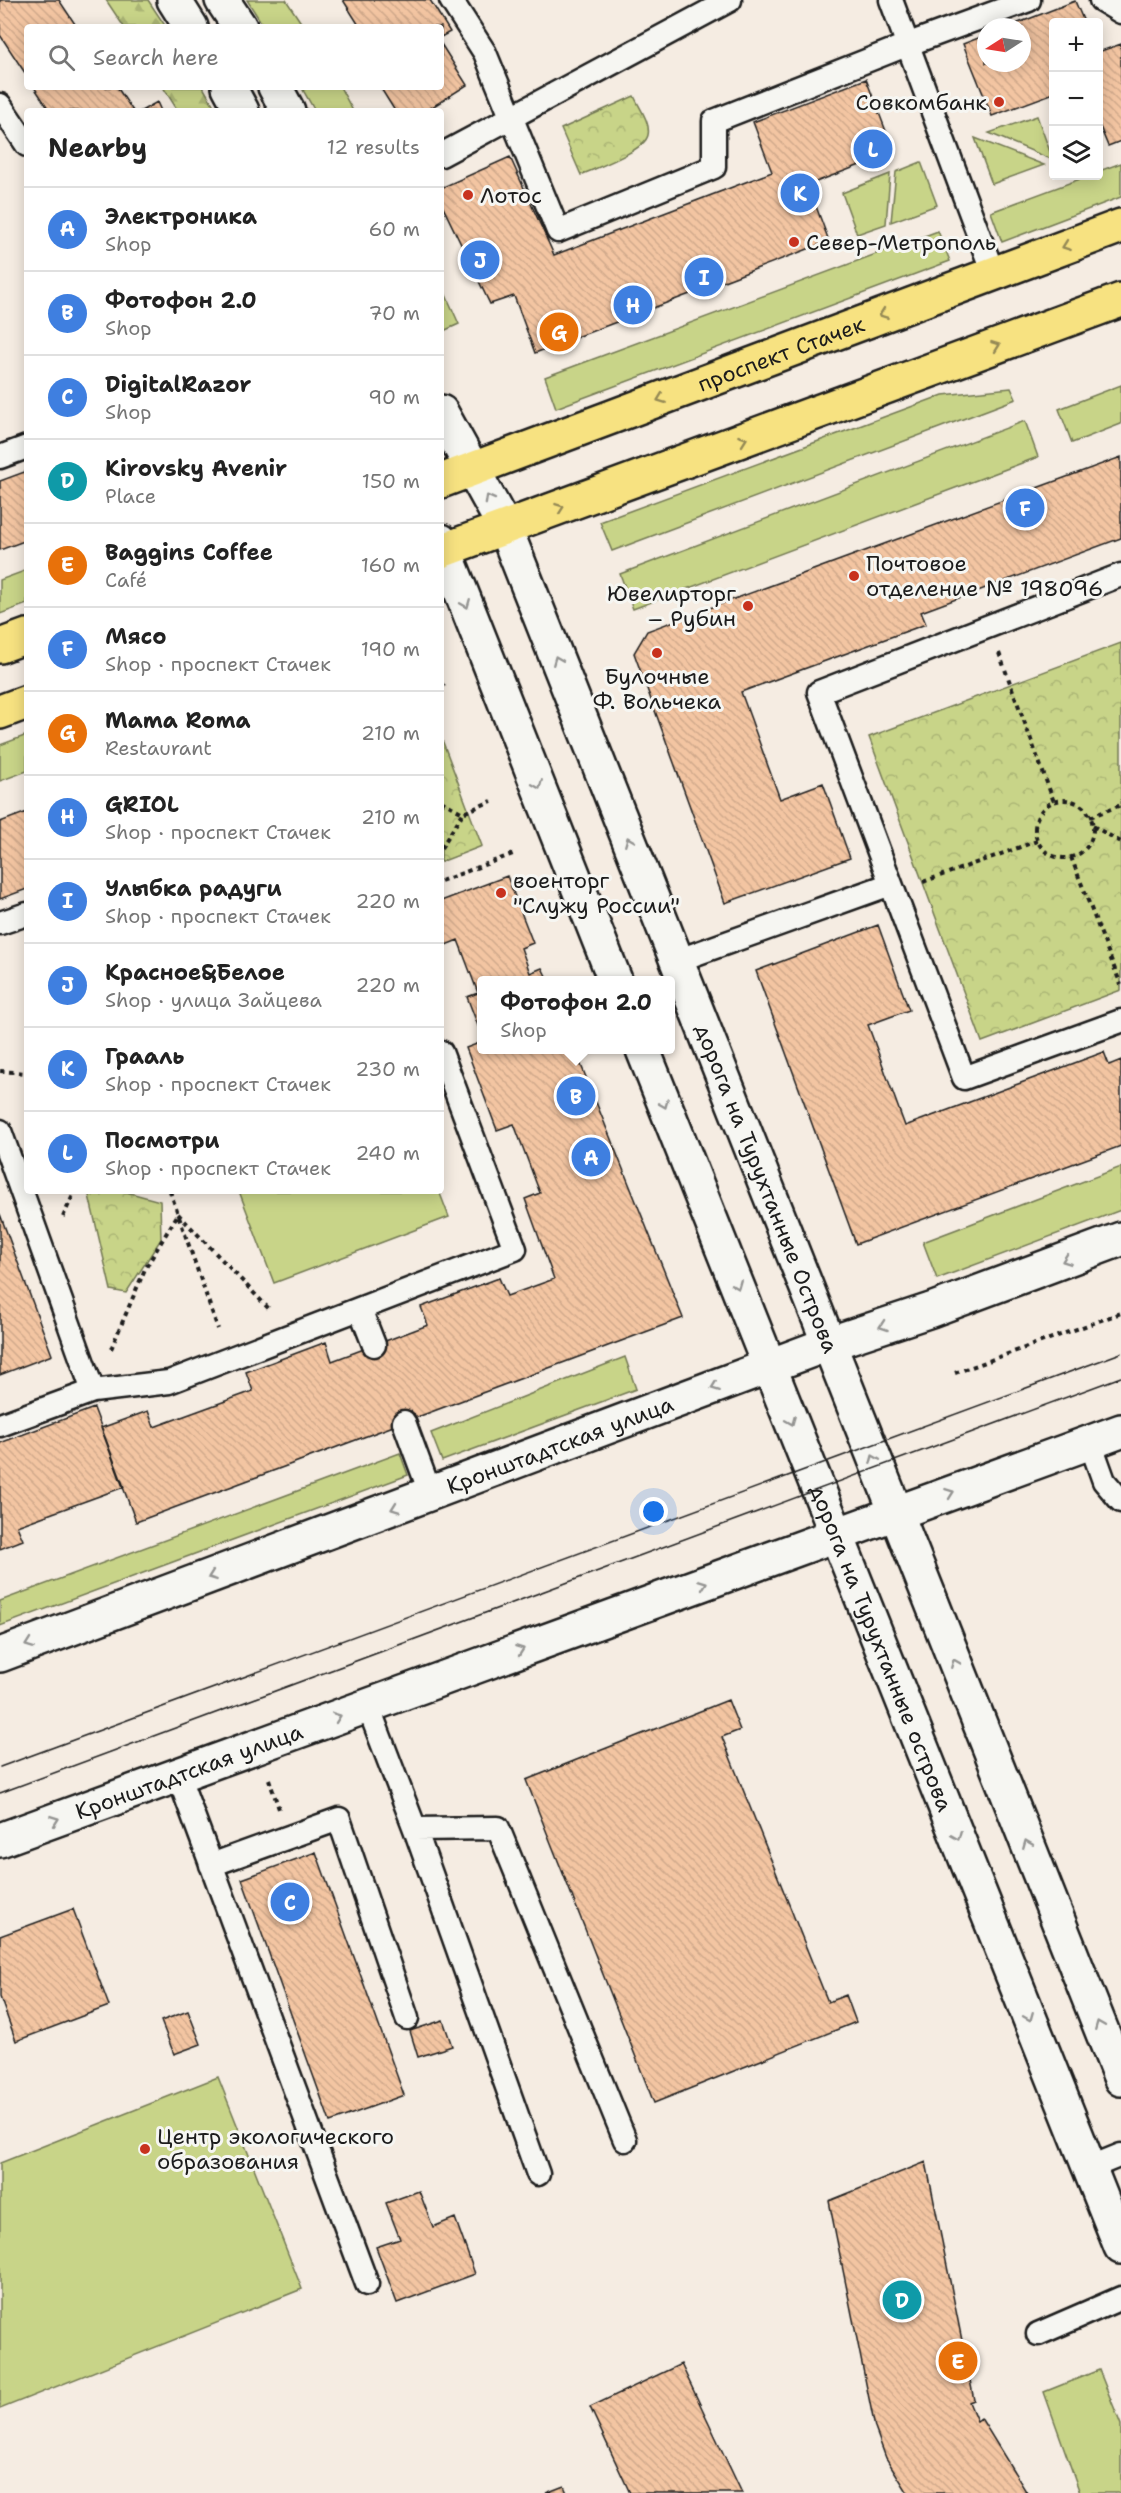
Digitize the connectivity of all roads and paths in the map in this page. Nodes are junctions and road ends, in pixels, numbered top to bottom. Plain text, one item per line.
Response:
1 (174, 0) edge
2 (222, 0) edge
3 (451, 0) edge
4 (730, 0) edge
5 (891, 0) edge
6 (1029, 0) edge
7 (1101, 0) edge
8 (1121, 12) edge
9 (190, 24) edge
10 (238, 24) edge
11 (909, 44) junction
12 (231, 90) edge
13 (277, 90) edge
14 (0, 105) edge
15 (240, 108) edge
16 (286, 108) edge
17 (513, 117) junction
18 (24, 141) edge
19 (444, 153) edge
20 (1121, 226) edge
21 (993, 273) junction
22 (1121, 300) edge
23 (444, 417) edge
24 (24, 448) edge
25 (0, 457) edge
26 (473, 470) junction
27 (444, 480) edge
28 (505, 528) junction
29 (444, 546) edge
30 (444, 552) edge
31 (1121, 574) edge
32 (989, 626) junction
33 (24, 637) edge
34 (0, 646) edge
35 (24, 703) edge
36 (0, 712) edge
37 (492, 801) dead end
38 (1054, 802) junction
39 (444, 803) edge
40 (1121, 805) edge
41 (463, 813) junction
42 (1090, 818) junction
43 (1093, 826) junction
44 (1037, 841) junction
45 (1121, 842) edge
46 (444, 843) edge
47 (513, 854) dead end
48 (1071, 858) junction
49 (444, 880) edge
50 (893, 888) junction
51 (24, 915) edge
52 (0, 924) edge
53 (676, 962) junction
54 (613, 976) edge
55 (1121, 985) edge
56 (1121, 1021) edge
57 (645, 1054) edge
58 (444, 1060) edge
59 (0, 1071) edge
60 (24, 1072) edge
61 (0, 1131) edge
62 (171, 1194) edge
63 (178, 1214) junction
64 (1121, 1239) edge
65 (360, 1309) junction
66 (1121, 1313) edge
67 (294, 1335) junction
68 (828, 1344) junction
69 (374, 1345) dead end
70 (229, 1360) junction
71 (770, 1367) junction
72 (955, 1373) dead end
73 (93, 1391) junction
74 (404, 1422) dead end
75 (0, 1425) edge
76 (1121, 1431) edge
77 (1090, 1442) junction
78 (431, 1495) junction
79 (1121, 1502) edge
80 (896, 1513) junction
81 (837, 1534) junction
82 (0, 1655) edge
83 (368, 1706) junction
84 (177, 1775) junction
85 (270, 1782) dead end
86 (279, 1810) dead end
87 (415, 1829) junction
88 (0, 1840) edge
89 (211, 1865) junction
90 (407, 2018) dead end
91 (1121, 2079) edge
92 (625, 2140) dead end
93 (1121, 2155) edge
94 (1089, 2168) junction
95 (538, 2174) dead end
96 (1121, 2247) edge
97 (367, 2284) dead end
98 (1121, 2298) edge
99 (1038, 2334) dead end

1 - 9 street
2 - 10 street
3 - 17 lane
4 - 17 lane
5 - 11 lane
6 - 11 lane
7 - 8 lane
11 - 17 lane
11 - 21 lane
12 - 15 street
13 - 16 street
14 - 18 lane
17 - 19 lane
20 -> 21 main road, проспект Стачек
21 -> 26 main road, проспект Стачек
28 -> 22 main road
23 - 26 street, дорога на Турухтанные Острова
24 - 25 lane
26 - 27 main road, проспект Стачек
28 -> 26 street, дорога на Турухтанные Острова
28 - 29 main road
53 -> 28 street, дорога на Турухтанные Острова
30 -> 54 street
31 - 32 lane
32 - 38 path
32 - 50 lane
33 - 34 main road
35 - 36 main road
37 - 41 path
38 - 42 path
38 - 44 path
39 - 41 path
40 - 42 path
41 - 46 path
42 - 43 path
43 - 45 path
43 - 48 path
44 - 48 path
44 - 50 path
47 - 49 path
48 - 55 path
50 - 53 lane
50 - 56 lane
51 - 52 lane
53 - 68 street, дорога на Турухтанные Острова
57 -> 71 street, дорога на Турухтанные острова
58 - 65 lane
59 - 60 path
61 - 73 lane
62 - 63 path
63 - 67 path
63 - 70 path
63 - 73 path
64 -> 68 street, Кронштадтская улица
65 - 67 lane
65 - 69 lane
66 - 72 path
67 - 70 lane
68 - 71 street, Кронштадтская улица
80 -> 68 street, дорога на Турухтанные Острова
70 - 73 lane
71 -> 78 street, Кронштадтская улица
71 -> 81 street, дорога на Турухтанные острова
73 - 75 lane
74 - 78 lane
76 - 77 street, Кронштадтская улица
77 - 79 lane
80 -> 77 street, Кронштадтская улица
78 -> 82 street, Кронштадтская улица
80 - 81 street, Кронштадтская улица
91 -> 80 street
83 -> 81 street, Кронштадтская улица
81 -> 94 street, дорога на Турухтанные острова
84 -> 83 street, Кронштадтская улица
83 - 87 lane
88 -> 84 street, Кронштадтская улица
84 - 89 lane
85 - 86 path
87 - 92 lane
87 - 95 lane
89 - 90 lane
89 - 97 lane
93 - 94 lane
94 - 96 street, дорога на Турухтанные острова
98 - 99 lane

